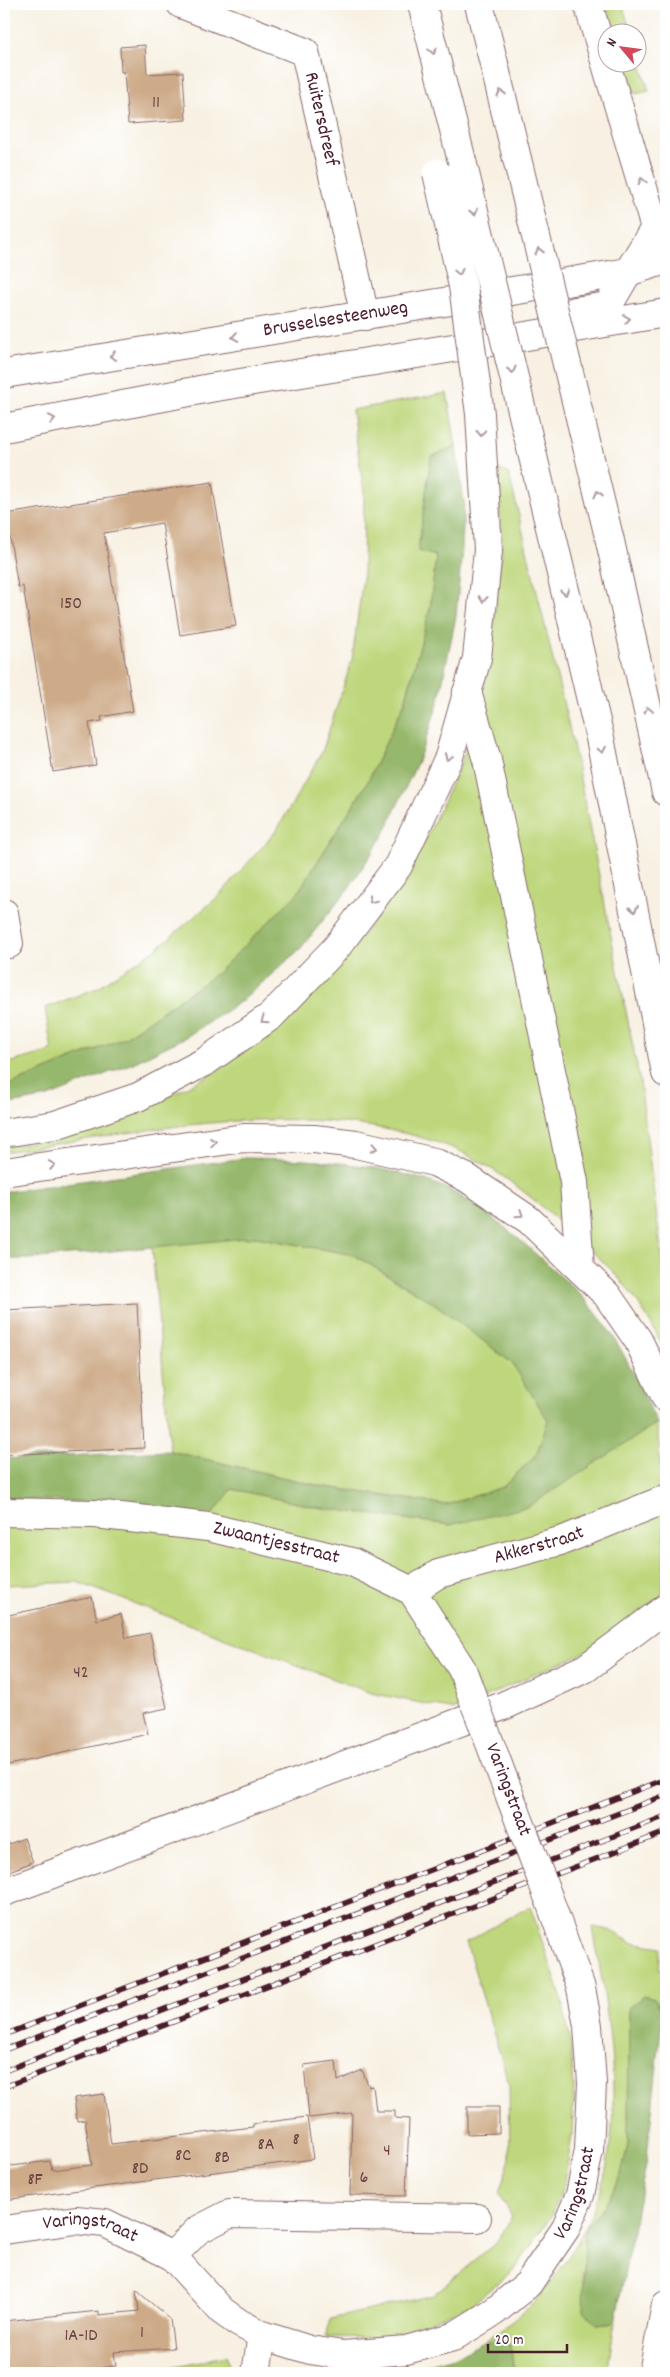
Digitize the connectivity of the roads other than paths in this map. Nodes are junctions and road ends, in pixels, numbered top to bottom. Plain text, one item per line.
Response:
1 (181, 4) edge
2 (422, 4) edge
3 (479, 4) edge
4 (588, 4) edge
5 (451, 124) junction
6 (661, 234) edge
7 (666, 260) edge
8 (628, 272) junction
9 (666, 313) edge
10 (365, 316) junction
11 (4, 374) edge
12 (234, 384) junction
13 (4, 428) edge
14 (467, 692) junction
15 (666, 792) edge
16 (4, 913) edge
17 (4, 944) edge
18 (666, 1073) edge
19 (4, 1133) edge
20 (4, 1172) edge
21 (580, 1268) junction
22 (666, 1398) edge
23 (666, 1499) edge
24 (4, 1512) edge
25 (412, 1591) junction
26 (666, 1608) edge
27 (4, 1892) edge
28 (477, 2218) dead end
29 (4, 2230) edge
30 (172, 2256) junction
31 (666, 2305) edge
32 (262, 2335) junction
33 (256, 2373) edge
34 (653, 2373) edge

1 - 10 main road, Ruitersdreef
2 -> 5 main road
15 -> 3 main road, bridge
6 -> 4 main road
5 -> 14 main road, bridge
5 -> 18 main road, bridge
6 - 8 main road
7 - 8 main road, Brusselsesteenweg
8 - 10 main road, Brusselsesteenweg
8 - 12 main road
12 -> 9 main road
10 -> 11 main road, Brusselsesteenweg
13 -> 12 main road
14 -> 19 main road
14 - 21 main road
16 - 17 main road
20 -> 21 main road
21 - 22 main road
23 - 25 main road, Akkerstraat
24 - 25 main road, Zwaantjesstraat
25 - 32 main road, Varingstraat, bridge
26 - 27 main road
28 - 30 main road
29 - 30 main road, Varingstraat
30 - 32 main road, Varingstraat
31 - 34 main road
32 - 33 main road

